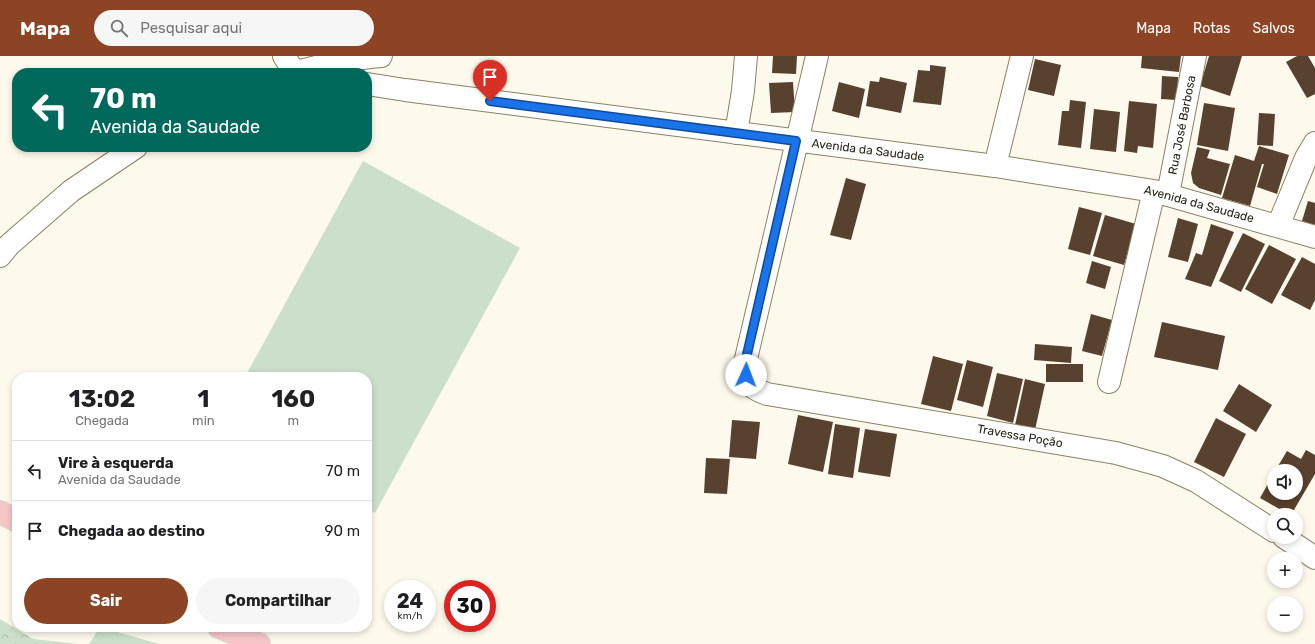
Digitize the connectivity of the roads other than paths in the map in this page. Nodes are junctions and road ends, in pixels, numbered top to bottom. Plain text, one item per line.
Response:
1 (284, 56) edge
2 (381, 56) edge
3 (746, 56) edge
4 (817, 56) edge
5 (1022, 56) edge
6 (1195, 56) edge
7 (291, 68) edge
8 (310, 68) edge
9 (372, 85) edge
10 (736, 133) junction
11 (796, 141) junction
12 (1315, 143) edge
13 (129, 152) edge
14 (995, 166) junction
15 (1161, 192) junction
16 (1278, 226) junction
17 (1315, 237) edge
18 (0, 256) edge
19 (1109, 382) dead end
20 (0, 512) edge
21 (12, 518) edge
22 (1267, 527) edge
23 (1294, 544) edge
24 (1315, 558) edge
25 (230, 632) edge
26 (259, 644) edge

1 - 7 street
2 - 8 street
3 - 10 street
4 - 11 street
5 - 14 street
6 - 15 street, Rua José Barbosa
9 - 10 street, Avenida da Saudade
10 - 11 street, Avenida da Saudade
11 - 14 street, Avenida da Saudade
11 - 22 street, Travessa Poção
12 - 16 street
13 - 18 street
14 - 15 street, Avenida da Saudade
15 - 16 street, Avenida da Saudade
15 - 19 street, Rua José Barbosa
16 - 17 street, Avenida da Saudade
20 - 21 main road
23 - 24 street
25 - 26 main road

